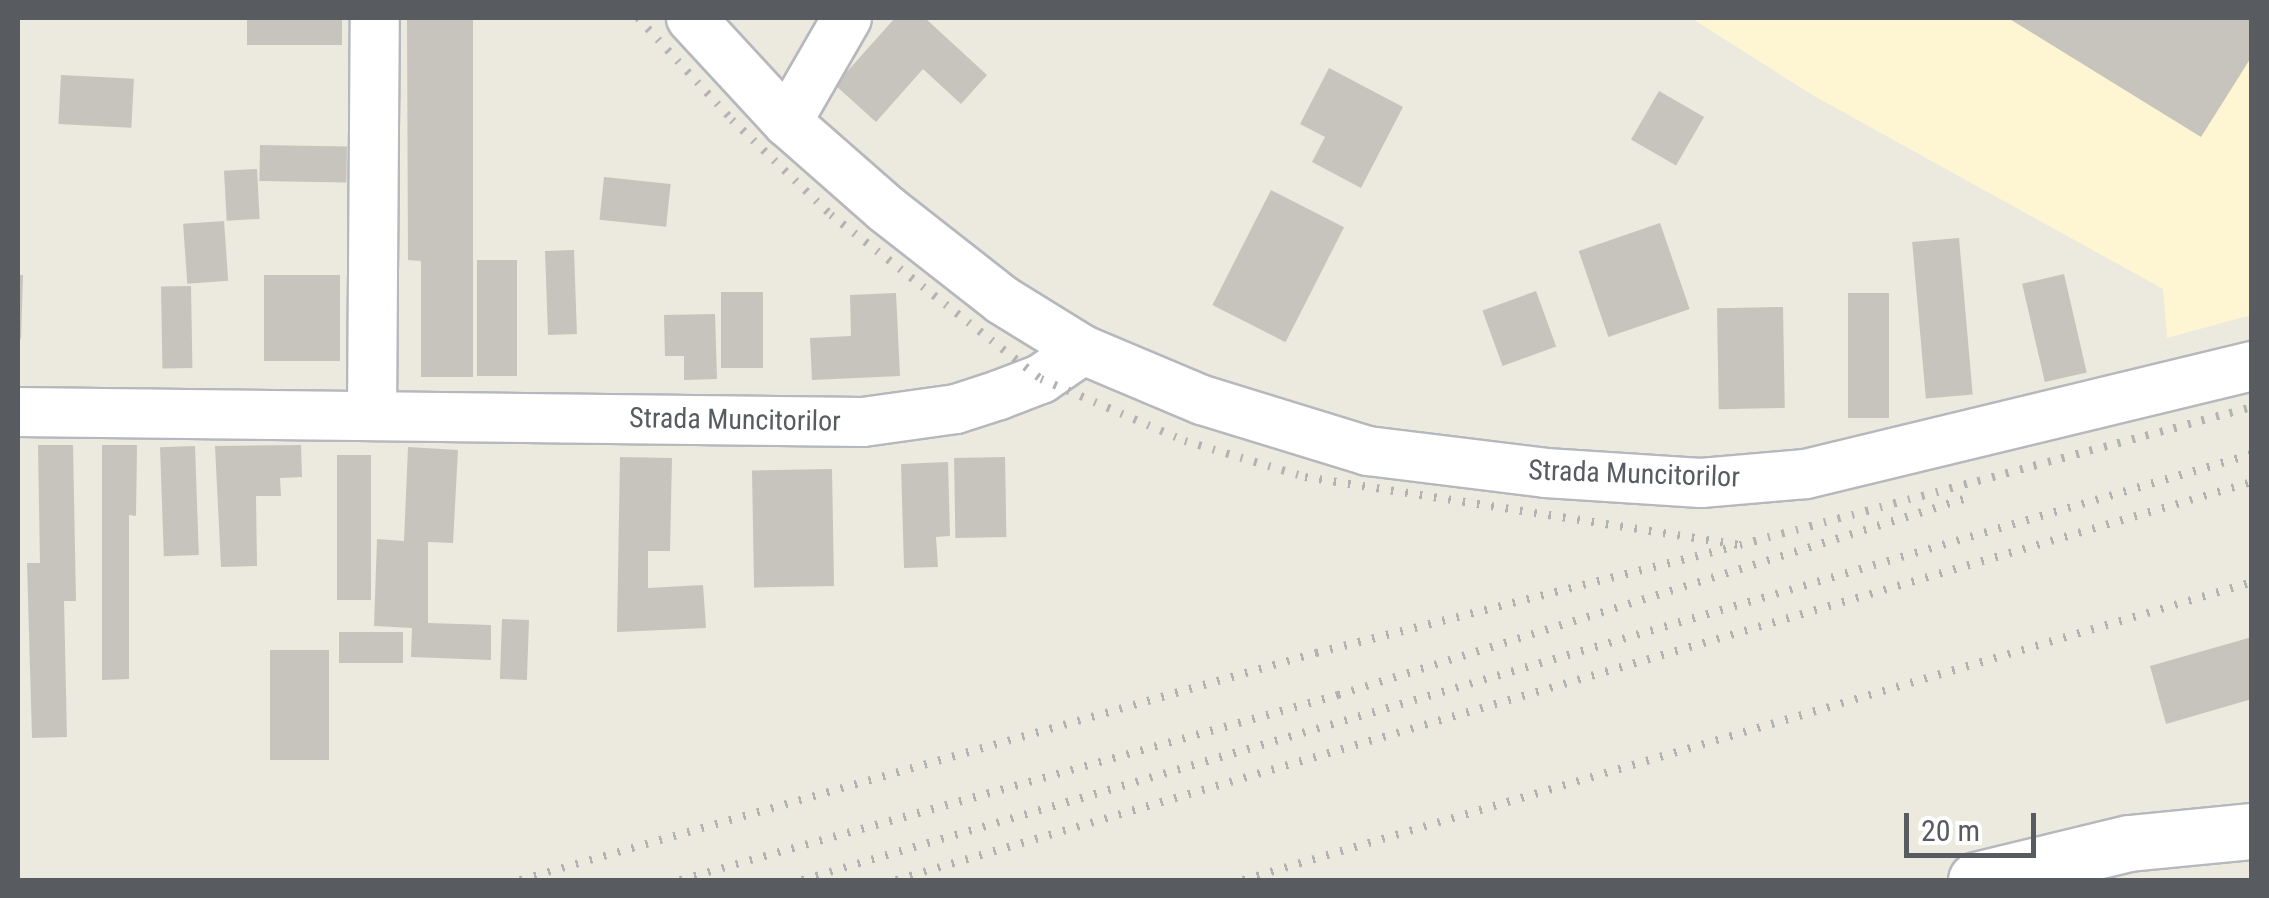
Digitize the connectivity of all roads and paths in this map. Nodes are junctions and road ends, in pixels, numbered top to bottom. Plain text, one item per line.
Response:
1 (374, 18) edge
2 (692, 18) edge
3 (847, 18) edge
4 (787, 122) junction
5 (1083, 350) junction
6 (2252, 366) edge
7 (18, 412) edge
8 (372, 416) junction
9 (2252, 832) edge
10 (1976, 880) edge

1 - 8 street
2 - 4 street, Strada Muncitorilor
3 - 4 street
4 - 5 street, Strada Muncitorilor
5 - 6 street, Strada Muncitorilor
5 - 8 street, Strada Muncitorilor
7 - 8 street, Strada Muncitorilor
9 - 10 main road

